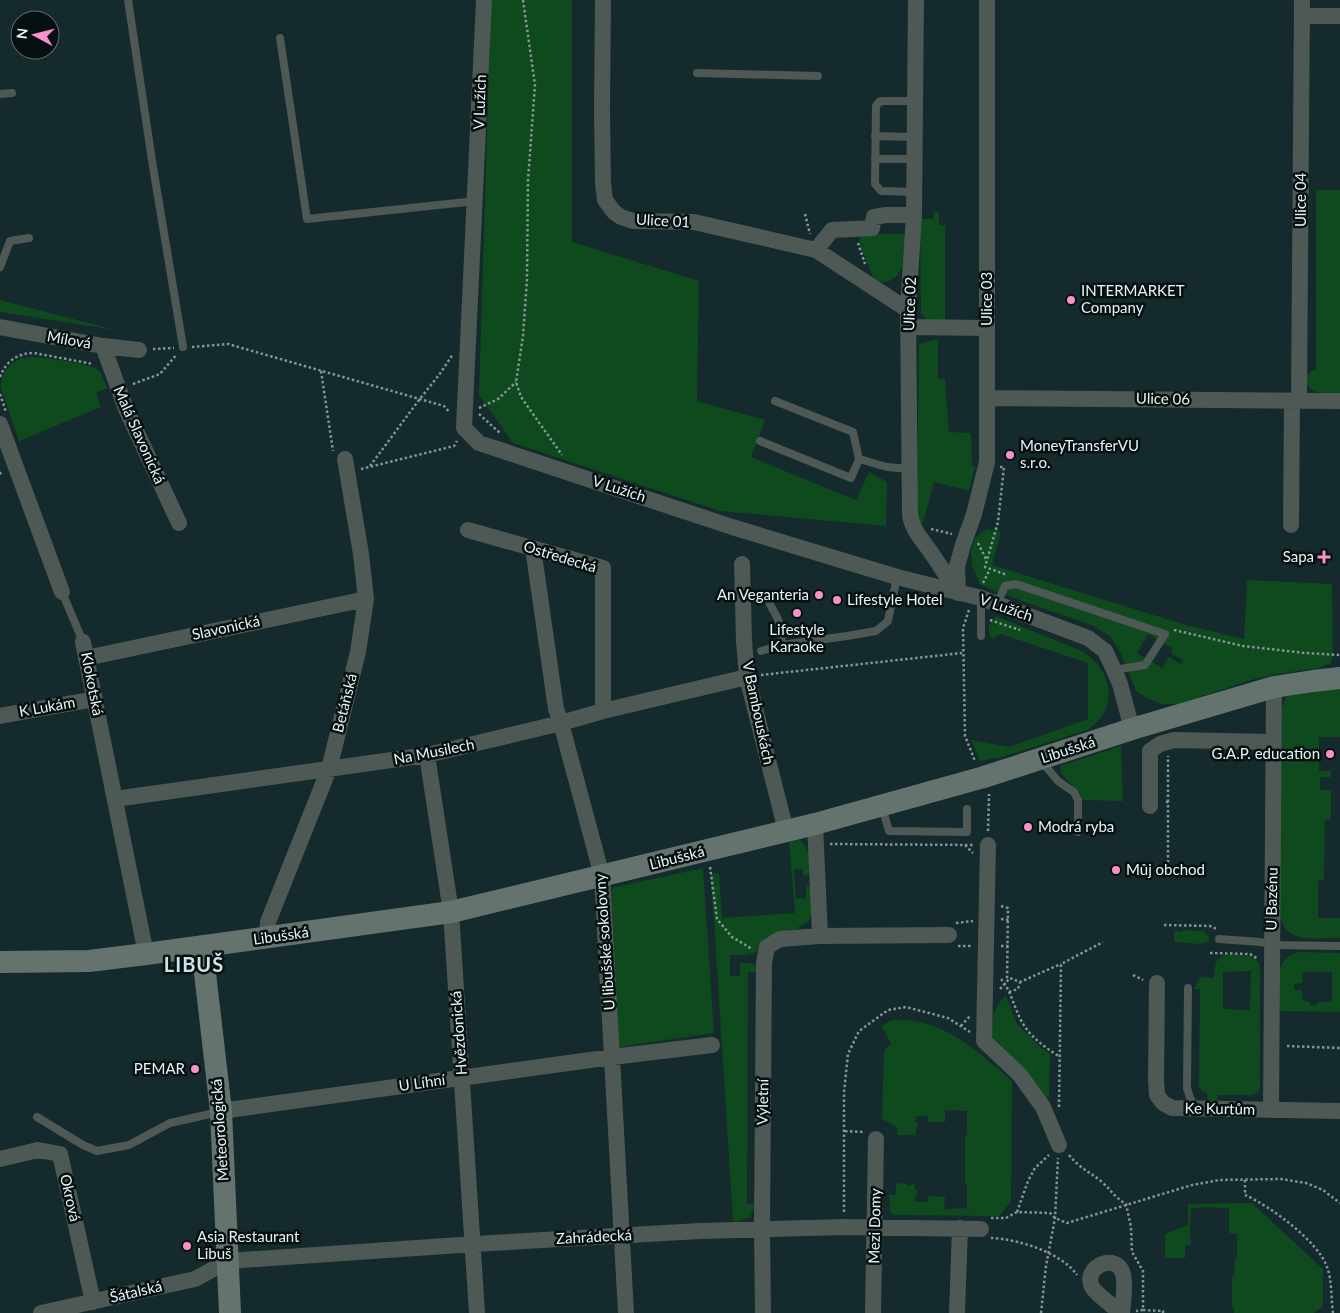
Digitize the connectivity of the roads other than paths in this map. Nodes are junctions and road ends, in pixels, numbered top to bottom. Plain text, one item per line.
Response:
1 (128, 0) edge
2 (484, 0) edge
3 (603, 0) edge
4 (916, 0) edge
5 (987, 0) edge
6 (1302, 8) edge
7 (1340, 16) edge
8 (280, 38) dead end
9 (697, 73) dead end
10 (818, 76) dead end
11 (12, 92) dead end
12 (0, 94) edge
13 (915, 101) junction
14 (875, 136) junction
15 (914, 137) junction
16 (875, 159) junction
17 (914, 159) junction
18 (914, 192) junction
19 (476, 201) junction
20 (914, 215) junction
21 (29, 238) dead end
22 (816, 250) junction
23 (0, 266) edge
24 (908, 310) junction
25 (0, 327) edge
26 (908, 327) junction
27 (987, 328) junction
28 (103, 346) junction
29 (183, 347) road end
30 (139, 350) road end
31 (987, 398) junction
32 (1295, 400) junction
33 (775, 401) dead end
34 (1340, 401) edge
35 (0, 424) edge
36 (760, 441) dead end
37 (345, 459) dead end
38 (859, 459) junction
39 (910, 469) junction
40 (179, 523) dead end
41 (1291, 525) dead end
42 (468, 530) dead end
43 (533, 548) junction
44 (742, 564) dead end
45 (897, 577) junction
46 (62, 592) joint
47 (958, 593) junction
48 (768, 598) dead end
49 (978, 598) junction
50 (366, 599) junction
51 (997, 604) junction
52 (981, 636) dead end
53 (782, 645) junction
54 (85, 650) junction
55 (760, 650) dead end
56 (1114, 670) junction
57 (747, 677) junction
58 (1340, 678) edge
59 (1274, 687) junction
60 (95, 698) junction
61 (603, 711) junction
62 (0, 716) edge
63 (561, 723) junction
64 (1132, 729) junction
65 (1274, 742) junction
66 (427, 755) junction
67 (1042, 758) junction
68 (329, 769) junction
69 (115, 799) junction
70 (1150, 804) road end
71 (882, 806) junction
72 (967, 809) dead end
73 (786, 831) junction
74 (1078, 832) dead end
75 (815, 835) junction
76 (988, 845) road end
77 (602, 876) junction
78 (451, 912) junction
79 (820, 936) junction
80 (949, 936) road end
81 (267, 938) junction
82 (1219, 939) dead end
83 (1266, 944) junction
84 (1340, 946) edge
85 (202, 947) junction
86 (146, 954) junction
87 (0, 962) edge
88 (1157, 983) dead end
89 (1188, 988) dead end
90 (712, 1044) dead end
91 (612, 1057) junction
92 (462, 1077) junction
93 (1196, 1109) junction
94 (1270, 1110) junction
95 (221, 1111) junction
96 (1340, 1111) edge
97 (38, 1117) dead end
98 (876, 1139) dead end
99 (1059, 1145) road end
100 (0, 1159) edge
101 (762, 1228) junction
102 (876, 1228) junction
103 (960, 1228) junction
104 (981, 1230) road end
105 (622, 1235) junction
106 (474, 1244) junction
107 (228, 1261) junction
108 (93, 1302) junction
109 (41, 1313) edge
110 (230, 1313) edge
111 (477, 1313) edge
112 (626, 1313) edge
113 (763, 1313) edge
114 (873, 1313) edge
115 (958, 1313) edge
116 (1124, 1313) edge

1 - 29 lane
2 - 19 street, V Lužích
3 - 22 street, Ulice 01
4 - 13 street, Ulice 02
5 - 27 street, Ulice 03
6 - 7 street
6 - 32 street, Ulice 04
8 - 19 lane
9 - 10 lane
11 - 12 lane
13 - 14 lane
13 - 15 street, Ulice 02
14 - 15 lane
14 - 16 lane
15 - 17 street, Ulice 02
16 - 17 lane
16 - 18 lane
17 - 18 street, Ulice 02
18 - 20 street, Ulice 02
19 - 45 street, V Lužích
20 - 22 street
20 - 24 street, Ulice 02
21 - 23 lane
22 - 24 street, Ulice 01
24 - 26 street, Ulice 02
25 - 28 street, Mílová
26 - 27 street
26 - 39 street, Ulice 02
27 - 31 street, Ulice 03
28 - 30 street, Mílová
28 - 40 street, Malá Slavonická
31 - 32 street, Ulice 06
31 - 47 street, Ulice 03
32 - 34 street, Ulice 06
32 - 41 street, Ulice 04
33 - 38 lane
35 - 46 street, Klokotská
36 - 38 lane
37 - 50 street, Betáňská
38 - 39 lane
39 - 47 street, Ulice 02
42 - 43 street, Ostředecká
43 - 61 street, Ostředecká
43 - 63 street, U libušské sokolovny
44 - 57 street, V Bambouskách
45 - 47 street, V Lužích
45 - 53 lane
46 - 54 lane, Klokotská
47 - 49 street, V Lužích
48 - 53 lane
49 - 51 street, V Lužích
49 - 52 lane
50 - 54 street, Slavonická
50 - 68 street, Betáňská
51 - 56 street, V Lužích
51 - 56 lane
53 - 55 lane
54 - 60 street, Klokotská
56 - 64 street, V Lužích
57 - 61 street, Na Musilech
57 - 73 street, V Bambouskách
58 - 59 main road, Libušská
59 - 64 main road, Libušská
59 - 65 street, U Bazénu
60 - 62 street, K Lukám
60 - 69 street, Klokotská
61 - 63 street, Na Musilech
63 - 66 street, Na Musilech
63 - 77 street, U libušské sokolovny
64 - 67 main road, Libušská
65 - 70 street
65 - 83 street, U Bazénu
66 - 68 street, Na Musilech
66 - 78 street, Hvězdonická
67 - 71 main road, Libušská
67 - 74 lane
68 - 69 street, Na Musilech
68 - 81 street, Betáňská
69 - 86 street, Klokotská
71 - 72 lane
71 - 75 main road, Libušská
73 - 75 main road, Libušská
73 - 77 main road, Libušská
75 - 79 street
76 - 99 street
77 - 78 main road, Libušská
77 - 91 street, U libušské sokolovny
78 - 81 main road, Libušská
78 - 92 street, Hvězdonická
79 - 80 street
79 - 101 street, Výletní
81 - 85 main road, Libušská
82 - 83 lane
83 - 84 lane
83 - 94 street, U Bazénu
85 - 86 main road, Libušská
85 - 95 main road, Meteorologická
86 - 87 main road, Libušská
88 - 93 street, Ke Kurtům
89 - 93 lane
90 - 91 street, U Líhní
91 - 92 street, U Líhní
91 - 105 street, U libušské sokolovny
92 - 95 street, U Líhní
92 - 106 street, Hvězdonická
93 - 94 street, Ke Kurtům
94 - 96 street, Ke Kurtům
95 - 97 lane
95 - 107 main road, Meteorologická
98 - 102 street, Mezi Domy
100 - 108 street, Okrová
101 - 102 street, Zahrádecká
101 - 105 street, Zahrádecká
101 - 113 street, Výletní
102 - 103 street, Zahrádecká
102 - 114 street, Mezi Domy
103 - 104 street, Zahrádecká
103 - 115 street
105 - 106 street, Zahrádecká
105 - 112 street, U libušské sokolovny
106 - 107 street, Zahrádecká
106 - 111 street, Hvězdonická
107 - 108 street, Šátalská
107 - 110 main road, Meteorologická
108 - 109 street, Šátalská
116 - 116 street

